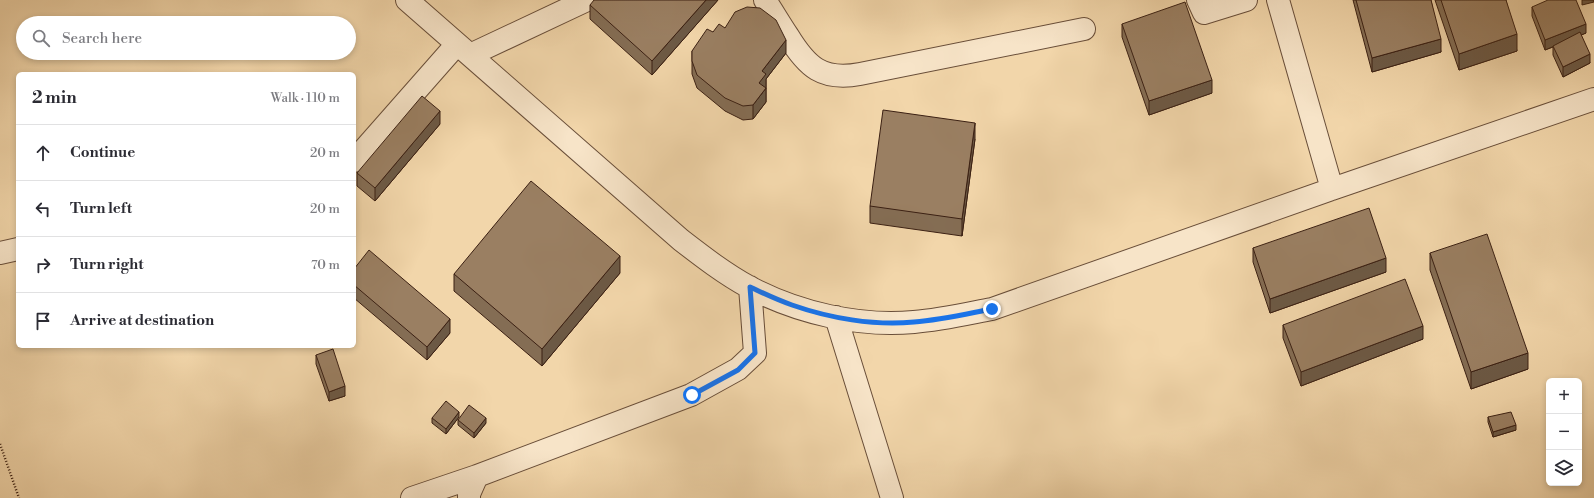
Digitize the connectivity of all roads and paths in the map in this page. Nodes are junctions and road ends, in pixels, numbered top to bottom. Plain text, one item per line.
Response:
1 (407, 0) edge
2 (587, 0) edge
3 (765, 0) edge
4 (1198, 0) edge
5 (1246, 0) edge
6 (1278, 0) edge
7 (1084, 29) dead end
8 (464, 50) junction
9 (1594, 99) edge
10 (356, 159) edge
11 (1332, 189) junction
12 (16, 250) edge
13 (0, 253) edge
14 (750, 287) junction
15 (836, 317) junction
16 (0, 444) edge
17 (477, 476) junction
18 (19, 498) edge
19 (412, 498) edge
20 (469, 498) edge
21 (892, 498) edge

1 - 8 street
2 - 8 street
3 - 7 street
4 - 5 street
6 - 11 street
8 - 10 street
8 - 14 street
9 - 11 street
11 - 15 street
12 - 13 street
14 - 15 street
14 - 17 street
15 - 21 street
16 - 18 path
17 - 19 street
17 - 20 street

